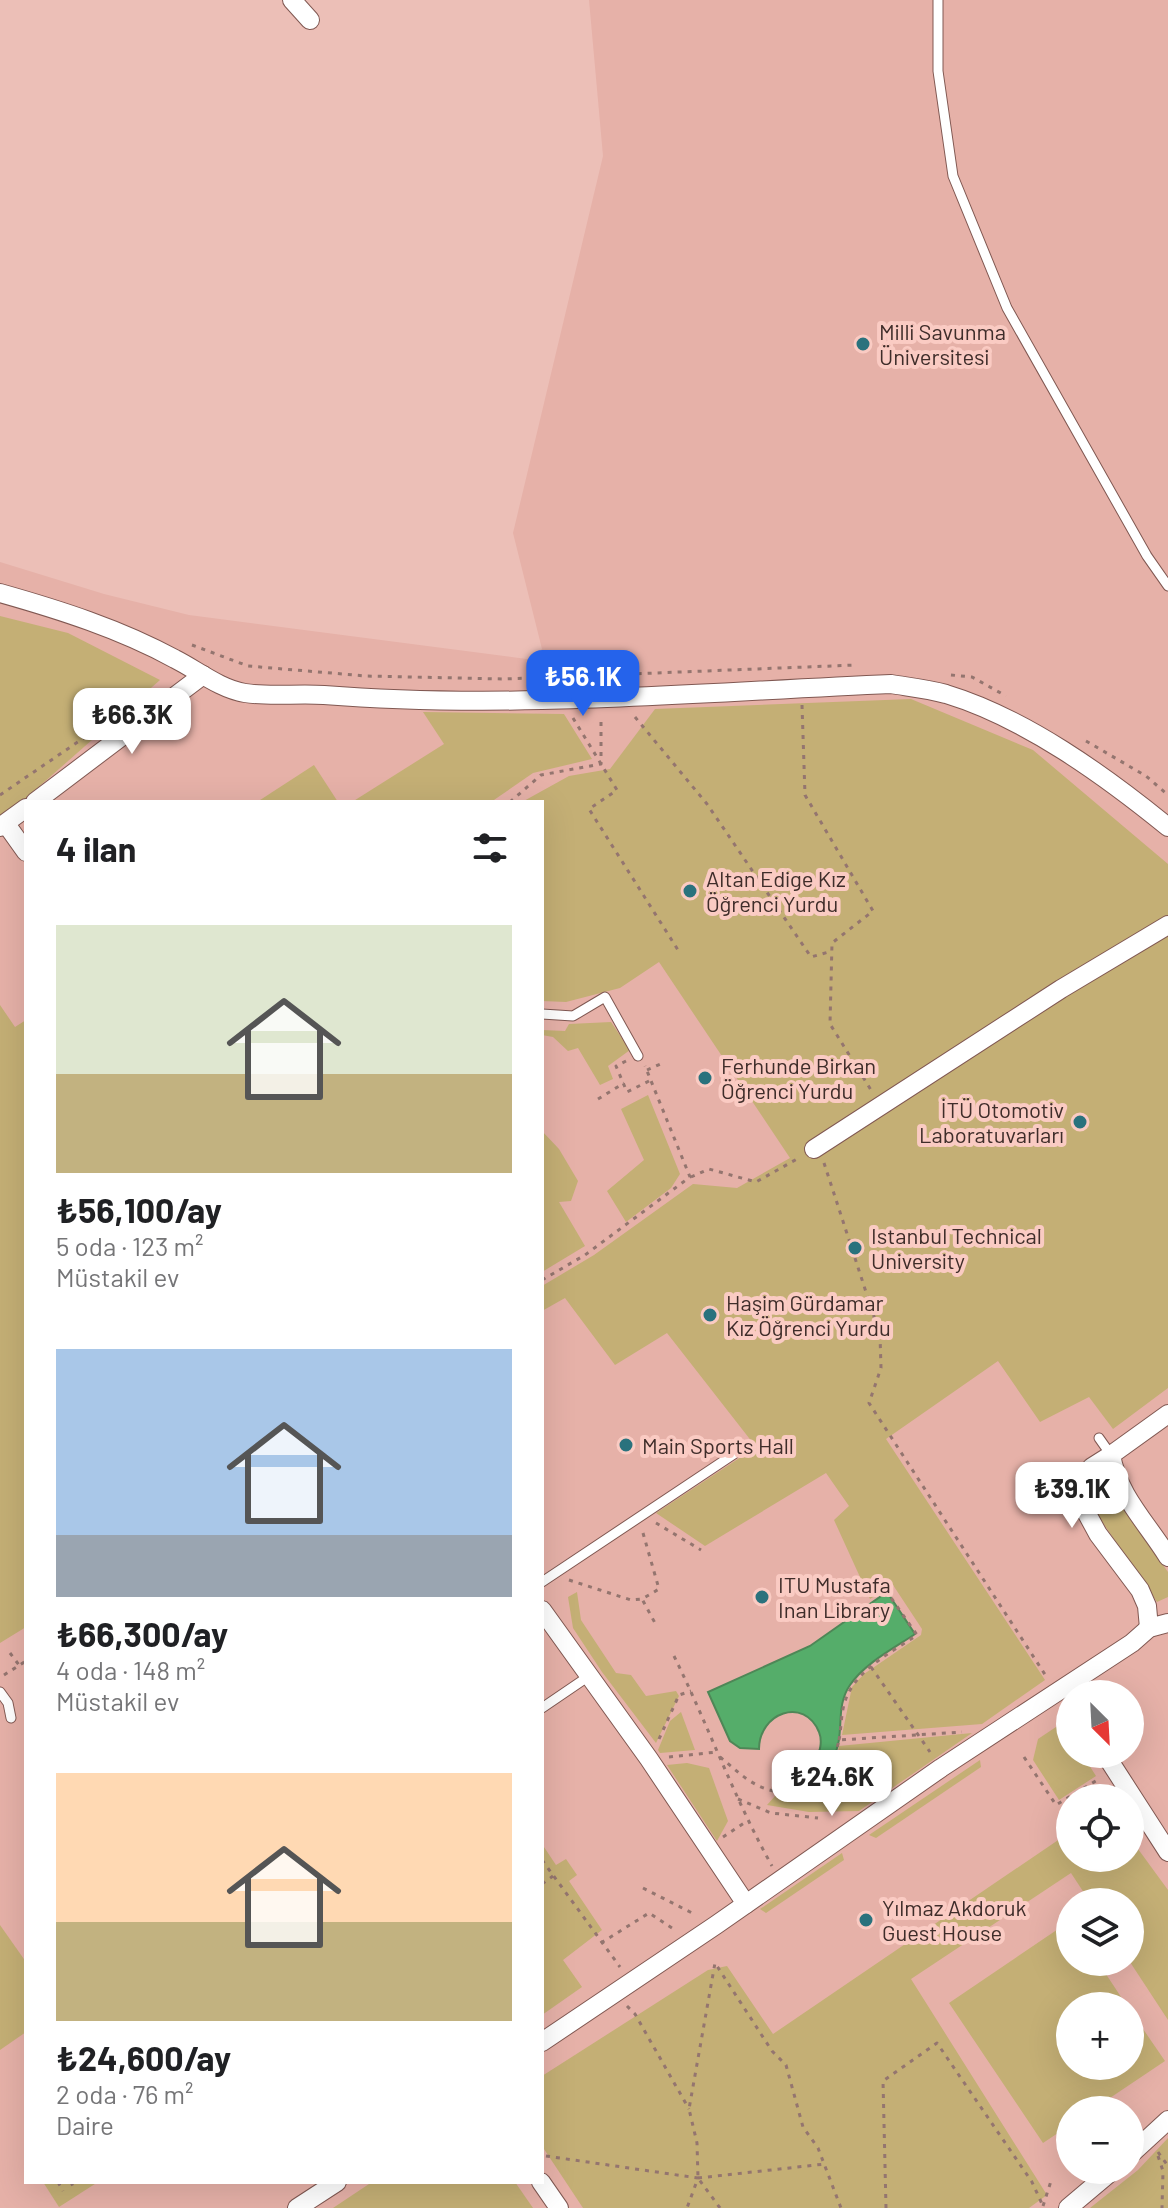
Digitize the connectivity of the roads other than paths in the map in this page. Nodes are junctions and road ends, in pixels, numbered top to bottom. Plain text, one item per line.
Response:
1 (292, 0) edge
2 (938, 0) edge
3 (310, 20) dead end
4 (1168, 586) edge
5 (0, 593) edge
6 (203, 675) junction
7 (38, 800) edge
8 (24, 809) edge
9 (3, 825) edge
10 (1168, 827) edge
11 (24, 850) edge
12 (1168, 925) edge
13 (544, 1014) edge
14 (638, 1056) road end
15 (819, 1156) road end
16 (1168, 1414) edge
17 (1099, 1438) dead end
18 (746, 1446) dead end
19 (1111, 1455) junction
20 (1168, 1557) edge
21 (544, 1581) edge
22 (544, 1613) edge
23 (1168, 1623) edge
24 (1149, 1628) junction
25 (589, 1676) junction
26 (1081, 1680) edge
27 (0, 1692) edge
28 (1056, 1697) edge
29 (544, 1707) edge
30 (11, 1718) dead end
31 (1114, 1768) edge
32 (1168, 1852) edge
33 (746, 1904) junction
34 (544, 2041) edge
35 (1168, 2120) edge
36 (1144, 2142) edge
37 (334, 2184) edge
38 (542, 2184) edge
39 (1096, 2184) edge
40 (297, 2208) edge
41 (559, 2208) edge
42 (1068, 2208) edge

1 - 3 street
2 - 4 lane
5 - 6 street
6 - 7 street
6 - 10 street
8 - 9 street
9 - 11 street
12 - 15 street
13 - 14 lane
16 - 19 street
17 - 19 lane
18 - 21 lane
19 - 20 street
19 - 24 street
22 - 25 street
23 - 24 street
24 - 26 street
25 - 29 lane
25 - 33 street
27 - 30 lane
28 - 33 street
31 - 32 street
33 - 34 street
35 - 36 street
37 - 40 street
38 - 41 street
39 - 42 street

